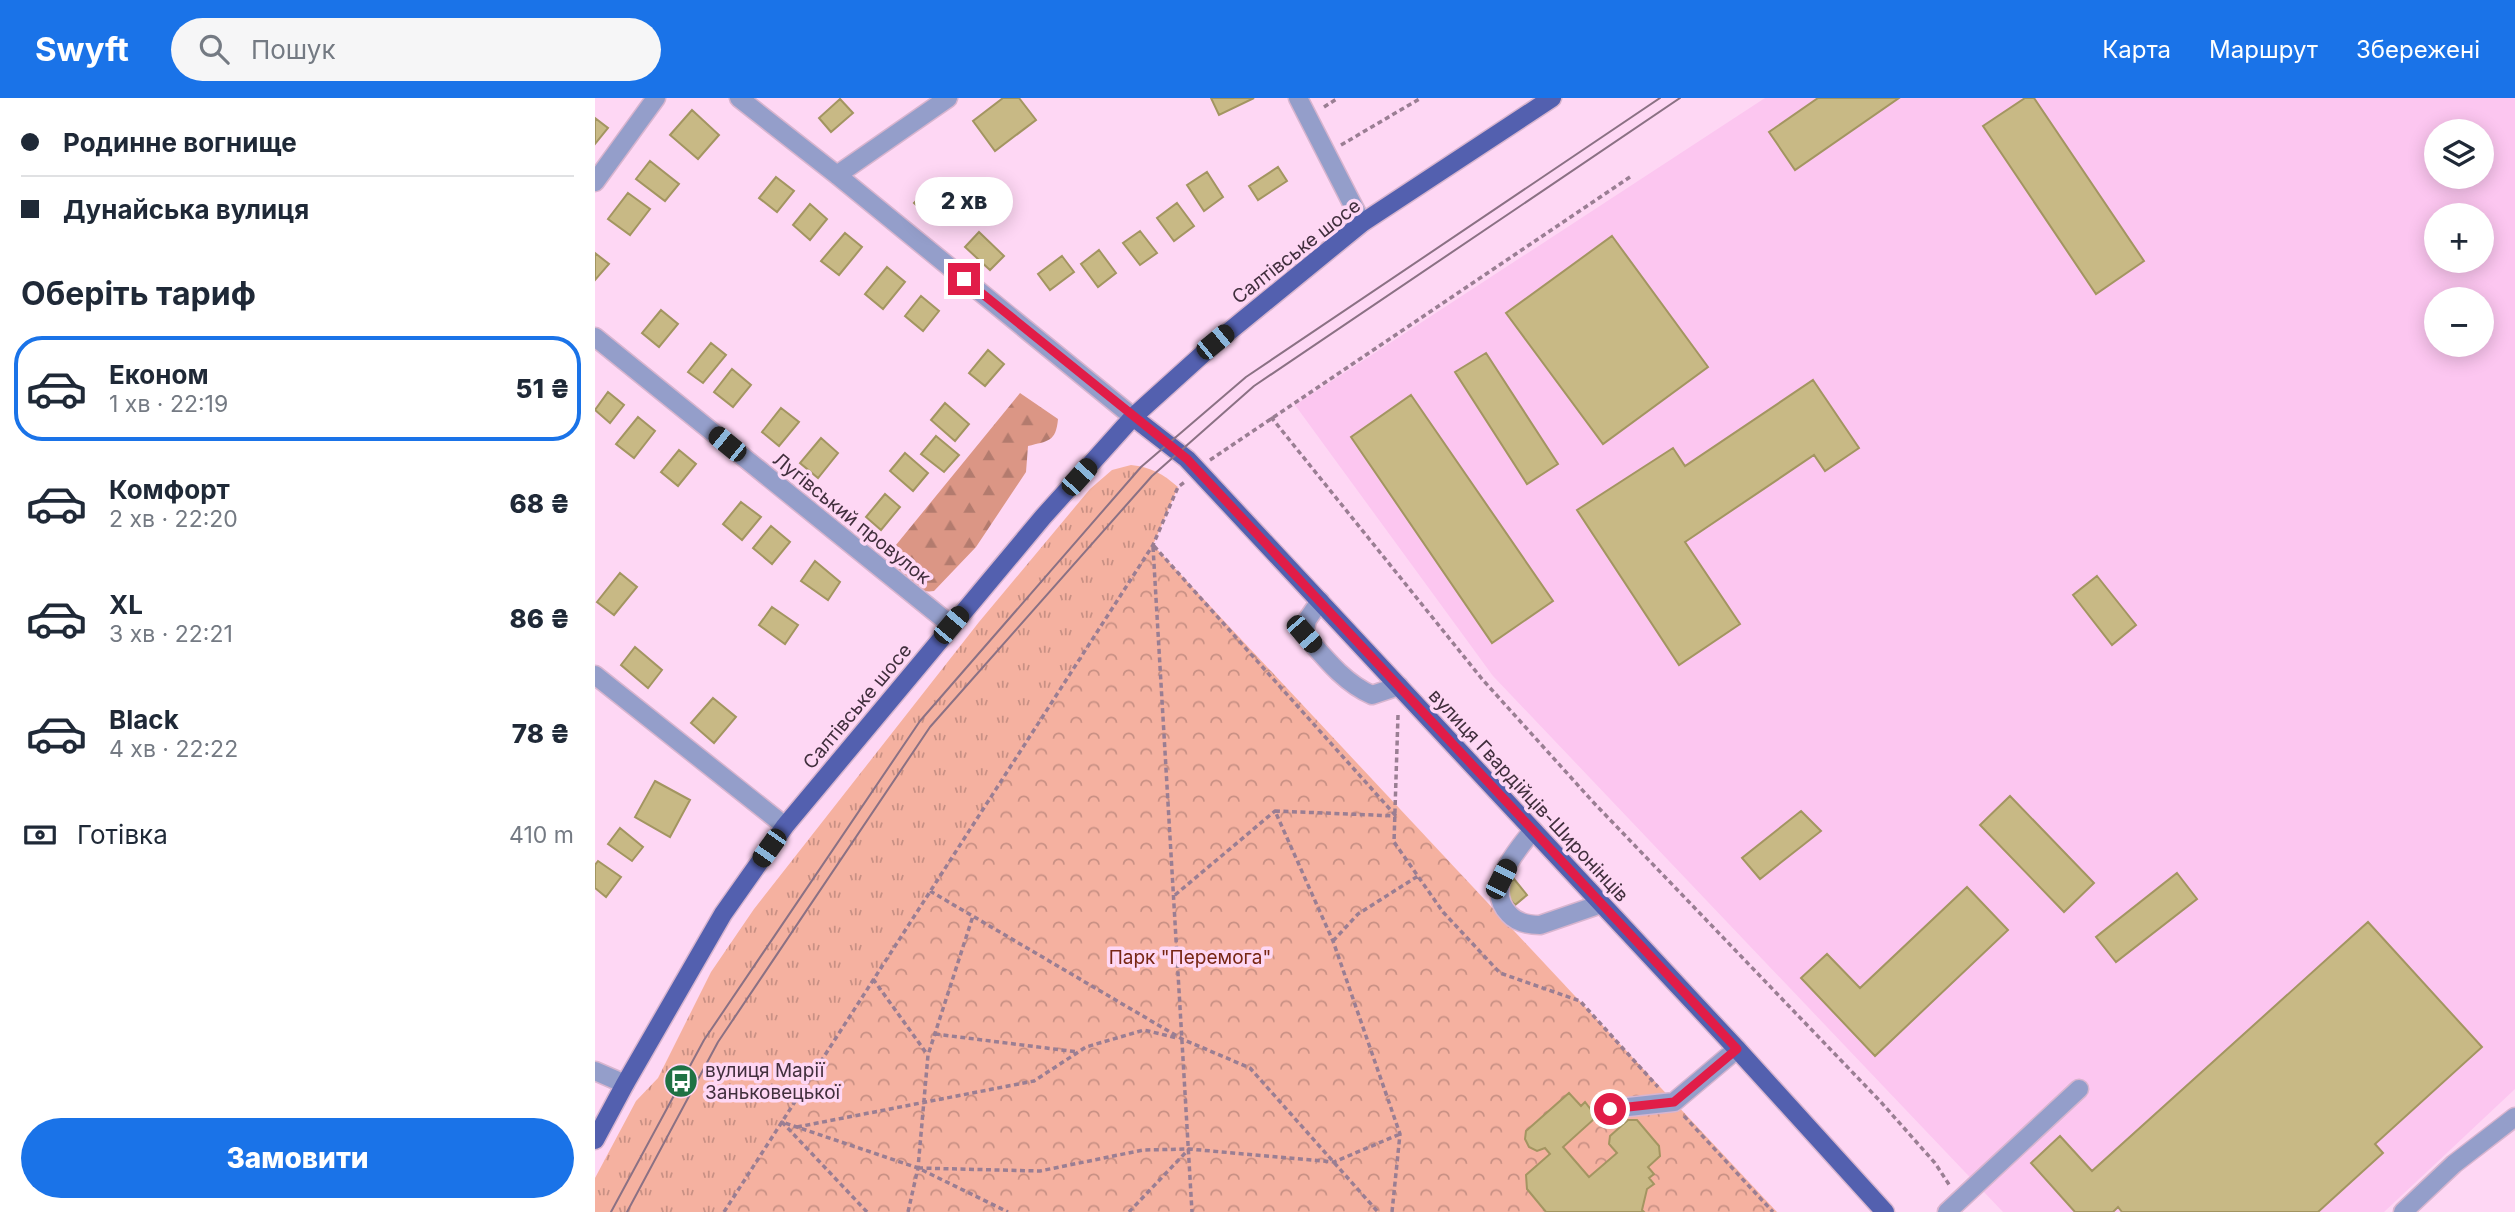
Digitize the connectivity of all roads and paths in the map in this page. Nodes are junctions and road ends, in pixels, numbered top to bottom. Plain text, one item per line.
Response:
1 (656, 98) edge
2 (739, 98) edge
3 (948, 98) edge
4 (1298, 98) edge
5 (1421, 98) edge
6 (1552, 98) edge
7 (1326, 153) junction
8 (837, 175) junction
9 (1630, 177) dead end
10 (595, 182) edge
11 (1362, 223) junction
12 (595, 337) edge
13 (1133, 417) junction
14 (1153, 545) junction
15 (1320, 601) junction
16 (951, 625) junction
17 (595, 675) edge
18 (1399, 686) junction
19 (1275, 811) junction
20 (785, 826) junction
21 (1533, 830) junction
22 (1418, 876) dead end
23 (930, 891) junction
24 (1174, 896) junction
25 (1601, 904) junction
26 (973, 916) junction
27 (1333, 941) junction
28 (873, 979) junction
29 (935, 1034) junction
30 (1182, 1039) junction
31 (1737, 1049) junction
32 (1078, 1052) junction
33 (928, 1055) junction
34 (595, 1071) edge
35 (625, 1084) junction
36 (2079, 1089) dead end
37 (923, 1103) junction
38 (1610, 1109) dead end
39 (2515, 1117) edge
40 (782, 1122) junction
41 (797, 1127) junction
42 (1400, 1134) junction
43 (595, 1140) edge
44 (1189, 1149) junction
45 (1725, 1160) dead end
46 (1334, 1162) junction
47 (918, 1168) junction
48 (1953, 1206) edge
49 (724, 1212) edge
50 (867, 1212) edge
51 (908, 1212) edge
52 (1008, 1212) edge
53 (1129, 1212) edge
54 (1192, 1212) edge
55 (1378, 1212) edge
56 (1392, 1212) edge
57 (1773, 1212) edge
58 (1885, 1212) edge
59 (2403, 1212) edge

1 - 10 street
2 - 8 street
3 - 8 street
4 - 7 street
5 - 7 path
6 - 11 main road, Салтівське шосе
7 - 11 street
8 - 13 street
9 - 48 path
11 - 13 main road, Салтівське шосе
12 - 16 street, Лугівський провулок
13 - 15 main road, вулиця Гвардійців-Широнінців
13 - 16 main road, Салтівське шосе
14 - 19 path
14 - 23 path
14 - 24 path
15 - 18 main road, вулиця Гвардійців-Широнінців
15 - 18 street
16 - 20 main road, Салтівське шосе
17 - 20 street
18 - 21 main road, вулиця Гвардійців-Широнінців
19 - 24 path
19 - 27 path
20 - 35 main road, Салтівське шосе
21 - 25 main road, вулиця Гвардійців-Широнінців
21 - 25 street
22 - 27 path
23 - 26 path
23 - 28 path
24 - 30 path
25 - 31 main road, вулиця Гвардійців-Широнінців
26 - 29 path
26 - 30 path
27 - 42 path
28 - 33 path
28 - 40 path
29 - 32 path
29 - 33 path
30 - 32 path
30 - 44 path
30 - 46 path
31 - 38 street
31 - 58 main road, вулиця Гвардійців-Широнінців
32 - 37 path
33 - 37 path
34 - 35 street
35 - 43 main road, Салтівське шосе
36 - 48 street
37 - 41 path
37 - 47 path
39 - 59 street
40 - 41 path
40 - 49 path
40 - 50 path
41 - 47 path
42 - 46 path
42 - 56 path
44 - 46 path
44 - 47 path
44 - 53 path
44 - 54 path
45 - 57 path
46 - 55 path
47 - 51 path
47 - 52 path

